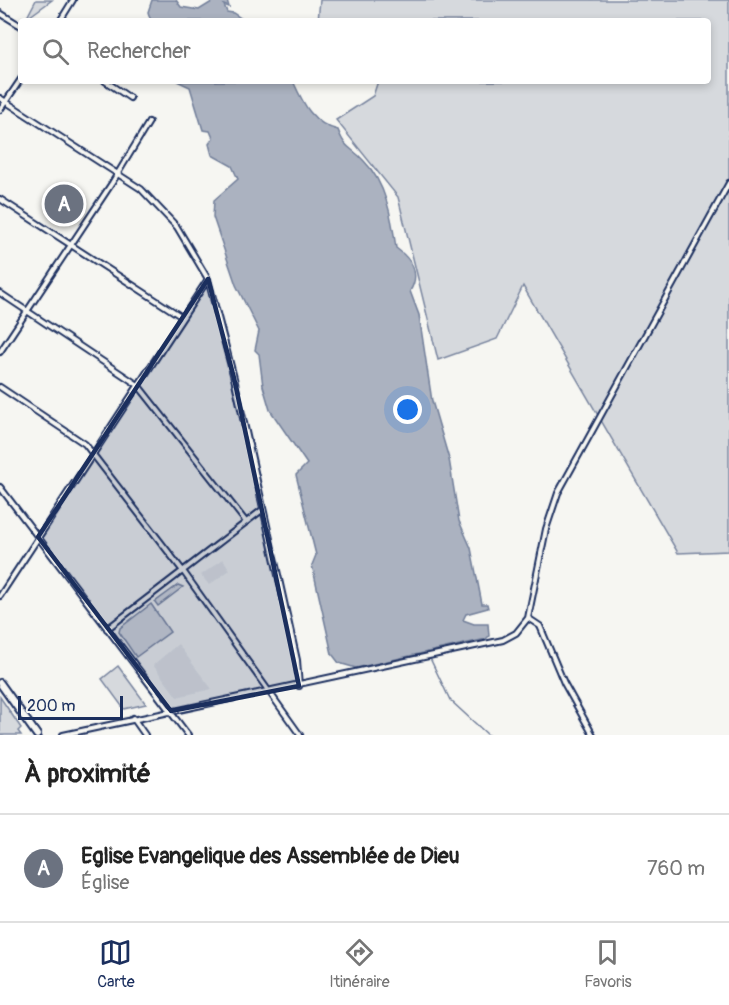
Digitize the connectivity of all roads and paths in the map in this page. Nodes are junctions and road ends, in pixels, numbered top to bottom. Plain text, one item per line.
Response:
1 (74, 0) edge
2 (0, 13) edge
3 (62, 18) edge
4 (18, 24) edge
5 (18, 84) edge
6 (109, 84) edge
7 (0, 98) edge
8 (130, 98) dead end
9 (6, 102) junction
10 (0, 110) edge
11 (149, 122) dead end
12 (117, 174) junction
13 (729, 183) edge
14 (0, 199) edge
15 (69, 246) junction
16 (208, 279) junction
17 (0, 293) edge
18 (26, 311) junction
19 (182, 317) junction
20 (0, 352) edge
21 (138, 385) junction
22 (0, 387) edge
23 (93, 456) junction
24 (0, 487) edge
25 (262, 510) junction
26 (246, 522) junction
27 (38, 537) junction
28 (183, 571) junction
29 (0, 596) edge
30 (528, 618) junction
31 (107, 629) junction
32 (0, 683) edge
33 (299, 686) junction
34 (268, 692) junction
35 (171, 711) junction
36 (134, 718) junction
37 (37, 735) edge
38 (63, 735) edge
39 (145, 735) edge
40 (188, 735) edge
41 (300, 735) edge
42 (593, 735) edge

1 - 3 street
2 - 4 street
5 - 9 street
6 - 8 street
7 - 9 street
9 - 10 street
9 - 12 street
11 - 12 street
12 - 15 street
12 - 16 street
13 - 30 street
14 - 15 street
15 - 18 street
15 - 19 street
16 - 19 street
16 - 25 street
17 - 18 street
18 - 20 street
18 - 21 street
19 - 21 street
21 - 23 street
21 - 26 street
22 - 23 street
23 - 27 street
23 - 28 street
24 - 27 street
25 - 26 street
25 - 33 street
26 - 28 street
27 - 29 street
27 - 31 street
28 - 31 street
28 - 34 street
30 - 33 street
30 - 42 street
31 - 35 street
32 - 37 highway
33 - 34 street
34 - 35 street
34 - 41 street
35 - 36 street
35 - 40 street
36 - 38 street
36 - 39 street

